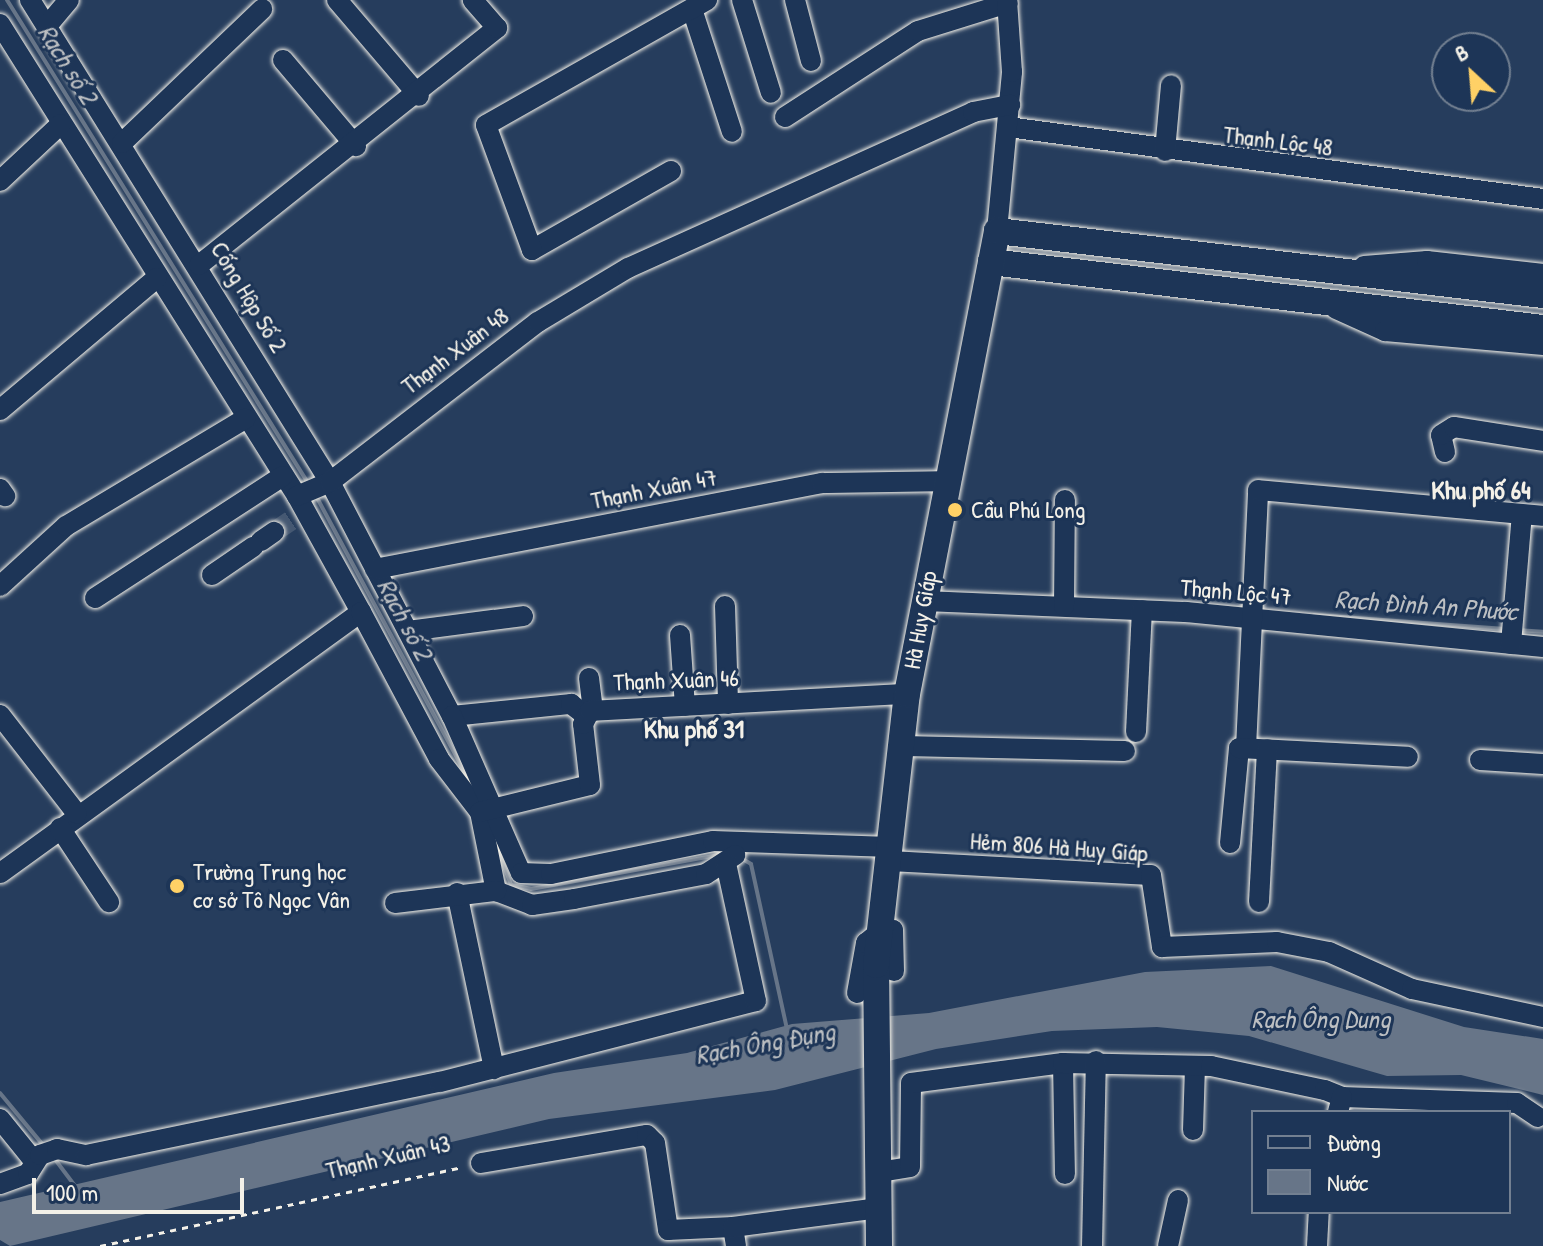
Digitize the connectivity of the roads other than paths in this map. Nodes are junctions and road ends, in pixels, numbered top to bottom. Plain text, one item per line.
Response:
1 (30, 0) edge
2 (69, 0) edge
3 (473, 0) edge
4 (742, 0) edge
5 (795, 0) edge
6 (1008, 1) edge
7 (348, 4) edge
8 (700, 4) edge
9 (262, 9) dead end
10 (0, 24) edge
11 (47, 26) junction
12 (283, 60) dead end
13 (811, 61) dead end
14 (1171, 85) dead end
15 (771, 93) dead end
16 (419, 96) junction
17 (1010, 105) junction
18 (785, 117) dead end
19 (61, 124) junction
20 (1008, 127) junction
21 (732, 132) dead end
22 (122, 143) junction
23 (356, 146) junction
24 (1165, 151) junction
25 (671, 171) dead end
26 (0, 181) edge
27 (1543, 199) edge
28 (997, 231) junction
29 (991, 262) junction
30 (199, 265) junction
31 (1317, 270) junction
32 (1543, 274) edge
33 (157, 278) junction
34 (1543, 295) edge
35 (1314, 299) junction
36 (1543, 328) edge
37 (1543, 345) edge
38 (0, 410) edge
39 (245, 419) junction
40 (1543, 441) edge
41 (1445, 452) dead end
42 (283, 476) junction
43 (945, 481) junction
44 (330, 482) junction
45 (1065, 500) dead end
46 (299, 508) junction
47 (1522, 514) junction
48 (1543, 516) edge
49 (263, 540) tunnel mouth
50 (375, 569) junction
51 (212, 575) dead end
52 (0, 586) edge
53 (95, 598) dead end
54 (923, 601) junction
55 (725, 606) dead end
56 (1064, 606) junction
57 (1142, 610) junction
58 (361, 612) junction
59 (523, 616) dead end
60 (1251, 619) junction
61 (408, 631) junction
62 (680, 635) dead end
63 (1512, 636) junction
64 (1543, 647) edge
65 (589, 678) dead end
66 (907, 694) junction
67 (728, 704) junction
68 (685, 706) junction
69 (589, 713) junction
70 (0, 715) edge
71 (452, 716) junction
72 (1136, 732) dead end
73 (903, 746) junction
74 (1246, 748) junction
75 (1267, 749) junction
76 (1125, 751) dead end
77 (1408, 757) dead end
78 (1480, 760) dead end
79 (1543, 764) edge
80 (487, 808) junction
81 (77, 814) junction
82 (60, 828) junction
83 (1230, 843) dead end
84 (736, 854) junction
85 (891, 854) junction
86 (0, 873) edge
87 (496, 891) junction
88 (457, 893) junction
89 (109, 902) dead end
90 (1259, 902) dead end
91 (395, 903) dead end
92 (881, 931) junction
93 (857, 993) dead end
94 (1543, 1017) edge
95 (1096, 1061) junction
96 (1063, 1063) junction
97 (1195, 1066) junction
98 (494, 1069) junction
99 (1340, 1104) edge
100 (1538, 1117) dead end
101 (0, 1119) edge
102 (1193, 1130) dead end
103 (44, 1155) junction
104 (481, 1163) road end
105 (879, 1172) junction
106 (1065, 1174) dead end
107 (0, 1184) edge
108 (1178, 1200) dead end
109 (879, 1208) junction
110 (1319, 1214) edge
111 (734, 1237) edge
112 (879, 1246) edge
113 (1092, 1246) edge
114 (1168, 1246) edge
115 (1317, 1246) edge

1 - 11 street, Cống Hộp Số 2
2 - 11 street
3 - 16 street
4 - 15 street
5 - 13 street
6 - 17 street, Hà Huy Giáp
6 - 18 street
7 - 16 street
8 - 21 street
8 - 25 street
9 - 22 street
10 - 19 street
11 - 22 street, Cống Hộp Số 2
12 - 23 street
14 - 24 street
16 - 23 street
17 - 20 street, Hà Huy Giáp
17 - 44 street, Thạnh Xuân 48
19 - 26 street
19 - 33 street
20 - 24 street, Thạnh Lộc 48
20 - 28 street, Hà Huy Giáp
22 - 30 street, Cống Hộp Số 2
23 - 30 street
24 - 27 street, Thạnh Lộc 48
28 - 29 main road, Hà Huy Giáp
28 - 31 main road
29 - 35 main road
29 - 43 main road, Hà Huy Giáp
30 - 44 street, Cống Hộp Số 2
31 - 32 street
31 - 34 main road
33 - 38 street
33 - 39 street
35 - 36 main road
35 - 37 street
39 - 42 street
39 - 52 street
40 - 41 street
42 - 46 street
42 - 53 street
43 - 50 street, Thạnh Xuân 47
43 - 54 main road, Hà Huy Giáp
44 - 46 street, Thạnh Xuân 48
44 - 50 street, Cống Hộp Số 2
45 - 56 street
46 - 58 street
47 - 48 street
47 - 60 street
47 - 63 street
49 - 51 street
50 - 61 street, Cống Hộp Số 2
54 - 56 street, Thạnh Lộc 47
54 - 66 main road, Hà Huy Giáp
55 - 67 street
56 - 57 street, Thạnh Lộc 47
57 - 60 street, Thạnh Lộc 47
57 - 72 street
58 - 80 street
58 - 81 street
59 - 61 street
60 - 63 street, Thạnh Lộc 47
60 - 74 street
61 - 71 street, Cống Hộp Số 2
62 - 68 street
63 - 64 street, Thạnh Lộc 47
65 - 69 street
66 - 67 street, Thạnh Xuân 46
66 - 73 main road, Hà Huy Giáp
67 - 68 street, Thạnh Xuân 46
68 - 69 street, Thạnh Xuân 46
69 - 71 street
69 - 80 street, Thạnh Xuân 46
70 - 81 street
71 - 80 street, Cống Hộp Số 2
73 - 76 street
73 - 85 main road, Hà Huy Giáp
74 - 75 street
74 - 83 street
75 - 77 street
75 - 90 street
78 - 79 street
80 - 84 street
80 - 87 street
81 - 82 street
82 - 86 street
82 - 89 street
84 - 85 street
84 - 87 street
84 - 98 street
85 - 92 main road, Hà Huy Giáp
85 - 94 street, Hẻm 806 Hà Huy Giáp
87 - 88 street
88 - 91 street
88 - 98 street
92 - 93 street
92 - 105 main road, Hà Huy Giáp
95 - 96 street
95 - 97 street
95 - 113 street
96 - 105 street
96 - 106 street
97 - 99 street
97 - 102 street
98 - 103 street
99 - 100 street
101 - 103 street
103 - 107 street
104 - 111 street, Thạnh Xuân 43
105 - 109 main road, Hà Huy Giáp
108 - 114 street
109 - 111 street
109 - 112 main road, Hà Huy Giáp
110 - 115 street

